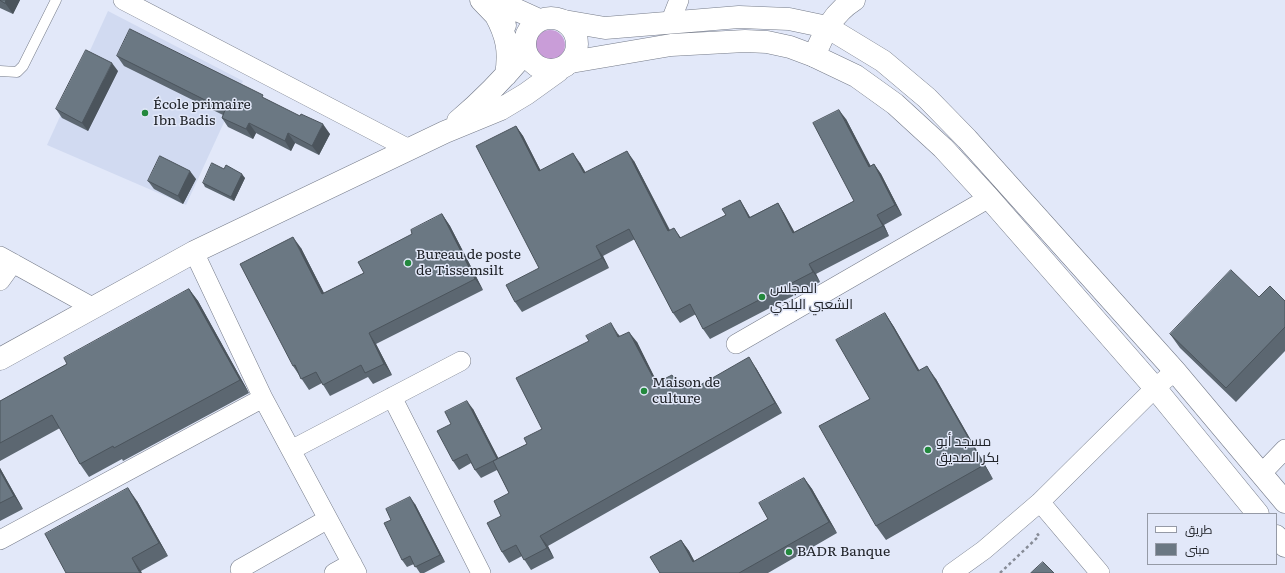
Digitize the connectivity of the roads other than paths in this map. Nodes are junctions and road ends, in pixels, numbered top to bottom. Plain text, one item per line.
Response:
1 (56, 0) edge
2 (123, 0) edge
3 (679, 0) edge
4 (854, 0) edge
5 (490, 5) edge
6 (540, 20) junction
7 (564, 21) junction
8 (670, 23) junction
9 (827, 27) junction
10 (525, 49) junction
11 (814, 56) junction
12 (564, 67) junction
13 (0, 71) edge
14 (506, 75) junction
15 (445, 132) junction
16 (409, 149) junction
17 (989, 198) junction
18 (194, 252) junction
19 (6, 259) edge
20 (0, 281) edge
21 (94, 308) junction
22 (736, 344) dead end
23 (0, 359) edge
24 (461, 362) dead end
25 (1175, 371) junction
26 (1155, 388) junction
27 (392, 397) junction
28 (263, 398) junction
29 (1285, 449) edge
30 (291, 450) junction
31 (1262, 474) junction
32 (1040, 502) junction
33 (1285, 502) edge
34 (1257, 513) edge
35 (328, 519) junction
36 (1277, 537) edge
37 (0, 540) edge
38 (1285, 546) edge
39 (354, 568) edge
40 (243, 573) edge
41 (334, 573) edge
42 (482, 573) edge
43 (952, 573) edge
44 (1100, 573) edge

1 - 13 lane
2 - 16 street
3 - 8 street
4 - 9 street
5 - 6 street
5 - 10 street
5 - 14 street
6 - 7 street
6 - 10 street
7 - 8 street
7 - 12 street
8 - 9 street
9 - 11 street
9 - 25 street
10 - 12 street
10 - 14 street
11 - 12 street
11 - 17 street
12 - 15 street
14 - 15 street
15 - 16 street
16 - 18 street
17 - 22 street
17 - 26 street
18 - 21 street
18 - 28 street
19 - 20 street
19 - 21 street
21 - 23 street
24 - 27 street
25 - 26 street
25 - 31 street
26 - 32 street
26 - 34 street
27 - 30 street
27 - 42 street
28 - 30 street
28 - 37 street
29 - 31 street
30 - 35 street
31 - 33 street
32 - 43 street
32 - 44 street
35 - 39 street
35 - 40 street
36 - 38 street
39 - 41 street

